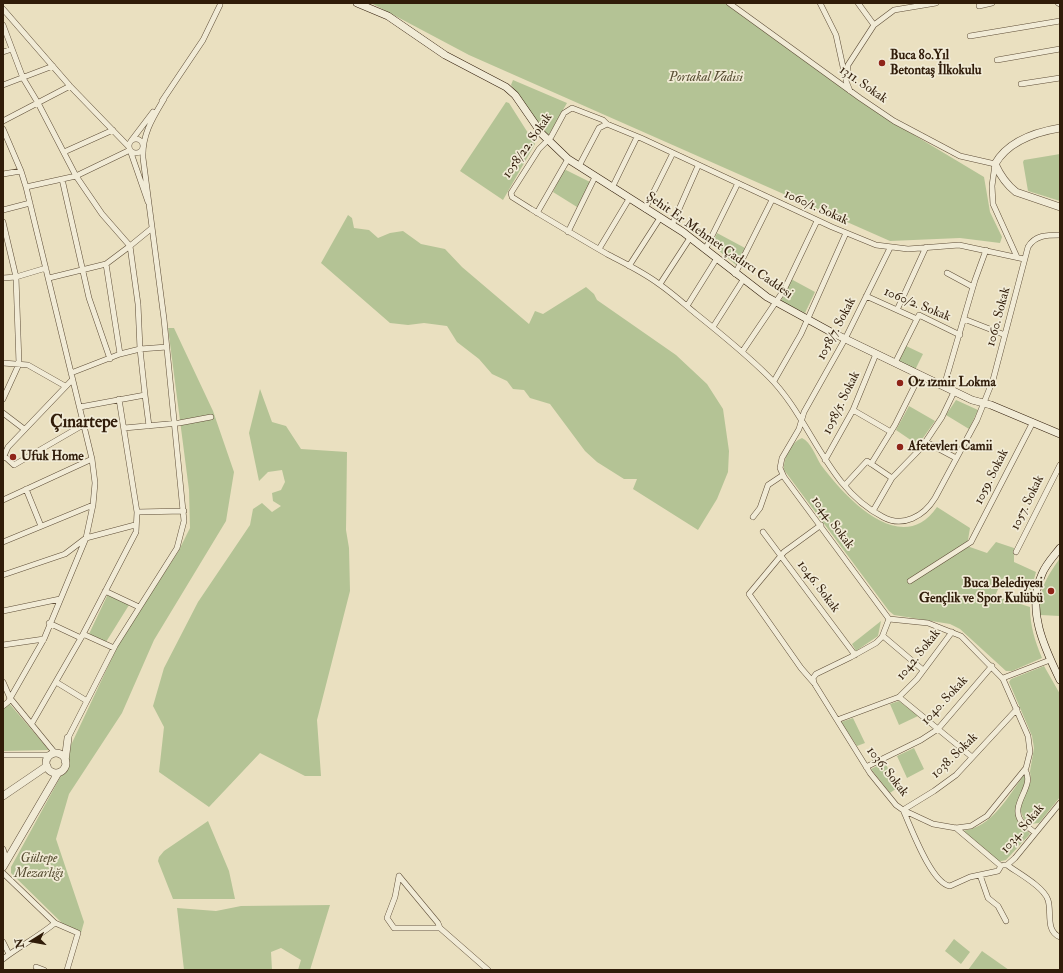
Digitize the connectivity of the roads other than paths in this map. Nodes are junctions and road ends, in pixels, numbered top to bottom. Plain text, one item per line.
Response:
1 (357, 3) edge
2 (729, 3) edge
3 (820, 3) edge
4 (858, 3) edge
5 (936, 3) edge
6 (992, 3) edge
7 (220, 4) edge
8 (979, 6) dead end
9 (3, 9) edge
10 (1060, 20) edge
11 (3, 25) edge
12 (874, 25) junction
13 (970, 36) dead end
14 (12, 49) junction
15 (1060, 49) edge
16 (3, 52) edge
17 (997, 60) dead end
18 (53, 66) junction
19 (23, 78) junction
20 (1060, 78) edge
21 (846, 81) junction
22 (1020, 84) dead end
23 (3, 86) edge
24 (70, 86) junction
25 (850, 91) junction
26 (164, 99) junction
27 (38, 103) junction
28 (567, 110) joint
29 (3, 121) edge
30 (607, 124) junction
31 (1060, 128) edge
32 (3, 130) edge
33 (113, 130) junction
34 (637, 137) junction
35 (547, 140) junction
36 (130, 146) junction
37 (143, 147) junction
38 (64, 152) junction
39 (673, 153) junction
40 (568, 159) junction
41 (995, 164) junction
42 (579, 166) junction
43 (698, 166) junction
44 (21, 171) junction
45 (3, 174) edge
46 (76, 176) junction
47 (595, 177) junction
48 (62, 179) junction
49 (738, 183) junction
50 (26, 187) junction
51 (612, 188) junction
52 (510, 195) joint
53 (629, 199) junction
54 (772, 200) junction
55 (30, 203) junction
56 (1060, 207) edge
57 (645, 209) junction
58 (3, 210) edge
59 (152, 213) junction
60 (538, 213) junction
61 (660, 218) junction
62 (817, 221) junction
63 (3, 222) edge
64 (672, 225) junction
65 (152, 228) junction
66 (568, 232) junction
67 (846, 233) junction
68 (1060, 235) edge
69 (690, 238) junction
70 (130, 246) junction
71 (890, 248) junction
72 (926, 248) junction
73 (599, 249) junction
74 (705, 250) junction
75 (986, 250) junction
76 (1017, 257) junction
77 (716, 258) junction
78 (1024, 259) junction
79 (106, 264) junction
80 (629, 266) junction
81 (46, 268) junction
82 (83, 268) junction
83 (947, 273) dead end
84 (735, 274) junction
85 (16, 277) junction
86 (3, 278) edge
87 (49, 278) junction
88 (743, 280) junction
89 (660, 284) junction
90 (973, 287) junction
91 (866, 296) junction
92 (776, 302) junction
93 (687, 306) junction
94 (897, 310) junction
95 (806, 319) junction
96 (917, 319) junction
97 (964, 319) junction
98 (713, 327) junction
99 (960, 335) junction
100 (1005, 335) junction
101 (845, 339) junction
102 (167, 347) junction
103 (140, 349) junction
104 (742, 352) junction
105 (120, 354) junction
106 (876, 354) junction
107 (110, 359) junction
108 (3, 363) edge
109 (895, 363) junction
110 (19, 364) junction
111 (71, 373) junction
112 (920, 376) junction
113 (72, 380) junction
114 (774, 382) junction
115 (65, 386) junction
116 (944, 386) junction
117 (954, 392) junction
118 (145, 395) junction
119 (3, 399) edge
120 (119, 399) junction
121 (984, 403) junction
122 (80, 407) junction
123 (853, 410) junction
124 (3, 413) edge
125 (211, 417) dead end
126 (801, 420) junction
127 (1033, 422) junction
128 (174, 423) junction
129 (83, 425) junction
130 (149, 426) junction
131 (124, 428) junction
132 (24, 429) junction
133 (891, 432) junction
134 (1060, 434) edge
135 (926, 442) junction
136 (3, 456) edge
137 (956, 458) junction
138 (92, 459) junction
139 (825, 460) junction
140 (871, 464) junction
141 (1060, 465) edge
142 (783, 475) junction
143 (892, 478) junction
144 (845, 485) junction
145 (26, 489) junction
146 (3, 500) edge
147 (93, 506) junction
148 (184, 511) junction
149 (873, 511) junction
150 (137, 512) junction
151 (753, 517) dead end
152 (136, 525) junction
153 (821, 525) junction
154 (41, 526) junction
155 (763, 532) dead end
156 (86, 538) junction
157 (3, 542) edge
158 (1060, 548) edge
159 (1016, 552) dead end
160 (781, 556) junction
161 (3, 575) edge
162 (910, 581) dead end
163 (105, 591) junction
164 (60, 599) junction
165 (138, 607) junction
166 (3, 611) edge
167 (889, 619) junction
168 (50, 623) junction
169 (952, 632) junction
170 (82, 636) junction
171 (883, 636) junction
172 (44, 639) junction
173 (3, 646) edge
174 (114, 648) junction
175 (855, 655) junction
176 (1050, 660) junction
177 (992, 666) junction
178 (923, 670) junction
179 (1003, 678) junction
180 (1060, 680) edge
181 (3, 682) edge
182 (56, 682) junction
183 (814, 683) junction
184 (899, 697) junction
185 (10, 698) junction
186 (87, 701) junction
187 (3, 706) edge
188 (1016, 709) junction
189 (837, 720) junction
190 (32, 723) junction
191 (938, 729) junction
192 (68, 738) junction
193 (54, 754) junction
194 (3, 755) edge
195 (972, 757) junction
196 (65, 762) junction
197 (47, 766) junction
198 (866, 767) junction
199 (1025, 770) junction
200 (58, 773) junction
201 (3, 796) edge
202 (1060, 803) edge
203 (903, 810) junction
204 (956, 828) junction
205 (1036, 833) junction
206 (3, 848) edge
207 (7, 860) junction
208 (1007, 865) junction
209 (1001, 866) junction
210 (3, 867) edge
211 (3, 873) edge
212 (980, 875) junction
213 (1006, 921) dead end
214 (55, 924) junction
215 (440, 928) junction
216 (1060, 937) edge
217 (3, 942) edge
218 (9, 954) junction
219 (3, 959) edge
220 (36, 967) dead end
221 (44, 970) edge
222 (67, 970) edge
223 (488, 970) edge

1 - 35 main road, Şehit Er Mehmet Çadırcı Caddesi
2 - 25 street, 1311. Sokak
3 - 21 street
4 - 12 street
5 - 12 street
6 - 8 street
7 - 26 street
9 - 18 street
10 - 13 street
11 - 14 street
12 - 21 street
14 - 16 street
14 - 19 street
15 - 17 street
18 - 19 street
18 - 24 street
19 - 23 street
19 - 27 street
20 - 22 street
21 - 25 street
24 - 27 street
24 - 33 street
25 - 41 street, 1311. Sokak
26 - 36 street
26 - 37 street
27 - 29 street
27 - 38 street
28 - 30 street, 1060/1. Sokak
28 - 35 street, 1058/22. Sokak
30 - 34 street, 1060/1. Sokak
30 - 42 street
31 - 41 main road
32 - 44 street
33 - 36 street
33 - 38 street
34 - 39 street, 1060/1. Sokak
34 - 51 street
35 - 40 main road, Şehit Er Mehmet Çadırcı Caddesi
35 - 52 street, 1058/22. Sokak
36 - 37 street
36 - 37 street
36 - 46 street
36 - 59 street
37 - 59 street
38 - 46 street
39 - 43 street, 1060/1. Sokak
39 - 57 street
40 - 42 main road, Şehit Er Mehmet Çadırcı Caddesi
40 - 60 street
41 - 56 main road
41 - 76 street
42 - 47 main road, Şehit Er Mehmet Çadırcı Caddesi
43 - 49 street, 1060/1. Sokak
43 - 64 street
44 - 45 street
44 - 50 street
46 - 48 street
46 - 70 street
47 - 51 main road, Şehit Er Mehmet Çadırcı Caddesi
47 - 66 street
48 - 50 street
48 - 82 street
49 - 54 street, 1060/1. Sokak
49 - 74 street
50 - 55 street
51 - 53 main road, Şehit Er Mehmet Çadırcı Caddesi
52 - 60 street, 1060. Sokak
53 - 57 main road, Şehit Er Mehmet Çadırcı Caddesi
53 - 73 street
54 - 62 street, 1060/1. Sokak
54 - 84 street
55 - 58 street
55 - 81 street
57 - 61 main road, Şehit Er Mehmet Çadırcı Caddesi
59 - 65 street
60 - 66 street, 1060. Sokak
61 - 64 main road, Şehit Er Mehmet Çadırcı Caddesi
61 - 80 street
62 - 67 street, 1060/1. Sokak
62 - 92 street
63 - 85 street
64 - 69 main road, Şehit Er Mehmet Çadırcı Caddesi
65 - 70 street
65 - 102 street
66 - 73 street, 1060. Sokak
67 - 71 street, 1060/1. Sokak
67 - 95 street
68 - 78 street
69 - 74 main road, Şehit Er Mehmet Çadırcı Caddesi
69 - 89 street
70 - 79 street
70 - 103 street
71 - 72 street, 1060/1. Sokak
71 - 91 street, 1058/7. Sokak
72 - 75 street, 1060/1. Sokak
72 - 94 street
73 - 80 street, 1060. Sokak
74 - 77 main road, Şehit Er Mehmet Çadırcı Caddesi
75 - 76 street, 1060/1. Sokak
75 - 90 street
76 - 78 street, 1060/1. Sokak
77 - 84 main road, Şehit Er Mehmet Çadırcı Caddesi
77 - 93 street
78 - 100 street, 1060. Sokak
79 - 82 street
79 - 105 street
80 - 89 street, 1060. Sokak
81 - 85 street
81 - 87 street
82 - 87 street
82 - 107 street
83 - 90 street
84 - 88 main road, Şehit Er Mehmet Çadırcı Caddesi
85 - 86 street
85 - 110 street
87 - 111 street
88 - 92 main road, Şehit Er Mehmet Çadırcı Caddesi
88 - 98 street
89 - 93 street, 1060. Sokak
90 - 97 street
91 - 94 street, 1060/2. Sokak
91 - 101 street, 1058/7. Sokak
92 - 95 main road, Şehit Er Mehmet Çadırcı Caddesi
92 - 104 street
93 - 98 street, 1060. Sokak
94 - 96 street, 1060/2. Sokak
95 - 101 main road, Şehit Er Mehmet Çadırcı Caddesi
95 - 114 street
96 - 99 street, 1060/2. Sokak
96 - 109 street
97 - 99 street
97 - 100 street, 1060/2. Sokak
98 - 104 street, 1060. Sokak
99 - 116 street
100 - 121 street, 1060. Sokak
101 - 106 main road, Şehit Er Mehmet Çadırcı Caddesi
101 - 126 street, 1058/7. Sokak
102 - 103 street
102 - 128 street
103 - 105 street
103 - 118 street
104 - 114 street, 1060. Sokak
105 - 107 street
106 - 109 main road, Şehit Er Mehmet Çadırcı Caddesi
106 - 123 street, 1058/5. Sokak
107 - 111 street
108 - 110 street
109 - 112 main road, Şehit Er Mehmet Çadırcı Caddesi
110 - 115 street
110 - 119 street
111 - 113 street
112 - 116 main road, Şehit Er Mehmet Çadırcı Caddesi
112 - 133 street
113 - 115 street
113 - 122 street
114 - 126 street, 1060. Sokak
115 - 132 street
116 - 117 main road, Şehit Er Mehmet Çadırcı Caddesi
117 - 121 main road, Şehit Er Mehmet Çadırcı Caddesi
117 - 135 street
118 - 120 street
118 - 130 street
120 - 122 street
120 - 131 street
121 - 127 main road, Şehit Er Mehmet Çadırcı Caddesi
121 - 137 street, 1060. Sokak
122 - 129 street
123 - 133 street
123 - 139 street, 1058/5. Sokak
124 - 132 street
125 - 128 street
126 - 139 street, 1060. Sokak
126 - 142 street
127 - 134 main road, Şehit Er Mehmet Çadırcı Caddesi
127 - 162 street, 1059. Sokak
128 - 130 street
128 - 148 street
129 - 136 street
129 - 138 street
130 - 131 street
131 - 150 street
132 - 136 street
133 - 140 street
135 - 137 street
135 - 143 street
137 - 149 street, 1060. Sokak
138 - 145 street
138 - 147 street
139 - 144 street, 1060. Sokak
140 - 143 street
140 - 144 street
141 - 159 street, 1057. Sokak
142 - 151 street
142 - 153 street, 1044. Sokak
143 - 149 street
144 - 149 street, 1060. Sokak
145 - 146 street
145 - 154 street
147 - 154 street
147 - 156 street
148 - 150 street
148 - 165 street
150 - 152 street
152 - 156 street
152 - 163 street
153 - 160 street, 1036. Sokak
153 - 167 street, 1044. Sokak
154 - 157 street
155 - 160 street, 1046. Sokak
156 - 161 street
156 - 164 street
158 - 176 main road
160 - 175 street, 1046. Sokak
160 - 183 street, 1036. Sokak
163 - 165 street
163 - 170 street
164 - 166 street
164 - 168 street
165 - 174 street
167 - 169 street, 1036. Sokak
167 - 171 street
168 - 170 street
168 - 172 street
169 - 177 street, 1036. Sokak
169 - 178 street, 1042. Sokak
170 - 174 street
170 - 182 street
171 - 175 street
171 - 178 street
172 - 173 street
172 - 185 street
174 - 186 street
175 - 183 street
176 - 179 street
176 - 180 main road
177 - 179 street, 1036. Sokak
177 - 191 street, 1040. Sokak
178 - 184 street, 1042. Sokak
179 - 188 street, 1036. Sokak
181 - 185 street
182 - 186 street
182 - 190 street
183 - 189 street, 1036. Sokak
184 - 189 street, 1042. Sokak
184 - 191 street
185 - 187 street
185 - 190 street
186 - 192 street
188 - 195 street, 1038. Sokak
188 - 199 street, 1036. Sokak
189 - 198 street, 1036. Sokak
190 - 193 street
191 - 195 street
191 - 198 street, 1040. Sokak
192 - 193 main road
192 - 196 main road
193 - 194 street
193 - 196 main road
193 - 197 main road
195 - 203 street, 1038. Sokak
196 - 200 main road
197 - 200 main road
197 - 201 main road
198 - 203 street, 1036. Sokak
199 - 204 street, 1036. Sokak
199 - 205 street
200 - 207 main road
202 - 205 street, 1034. Sokak
203 - 204 street, 1036. Sokak
203 - 212 street, 1034. Sokak
204 - 209 street
205 - 208 street, 1034. Sokak
206 - 207 street
207 - 210 main road
208 - 209 street, 1034. Sokak
208 - 216 street
209 - 212 street, 1034. Sokak
211 - 214 street
212 - 213 street
214 - 218 street
214 - 222 street
215 - 215 street
215 - 223 street
217 - 218 street
218 - 219 street
220 - 221 street

